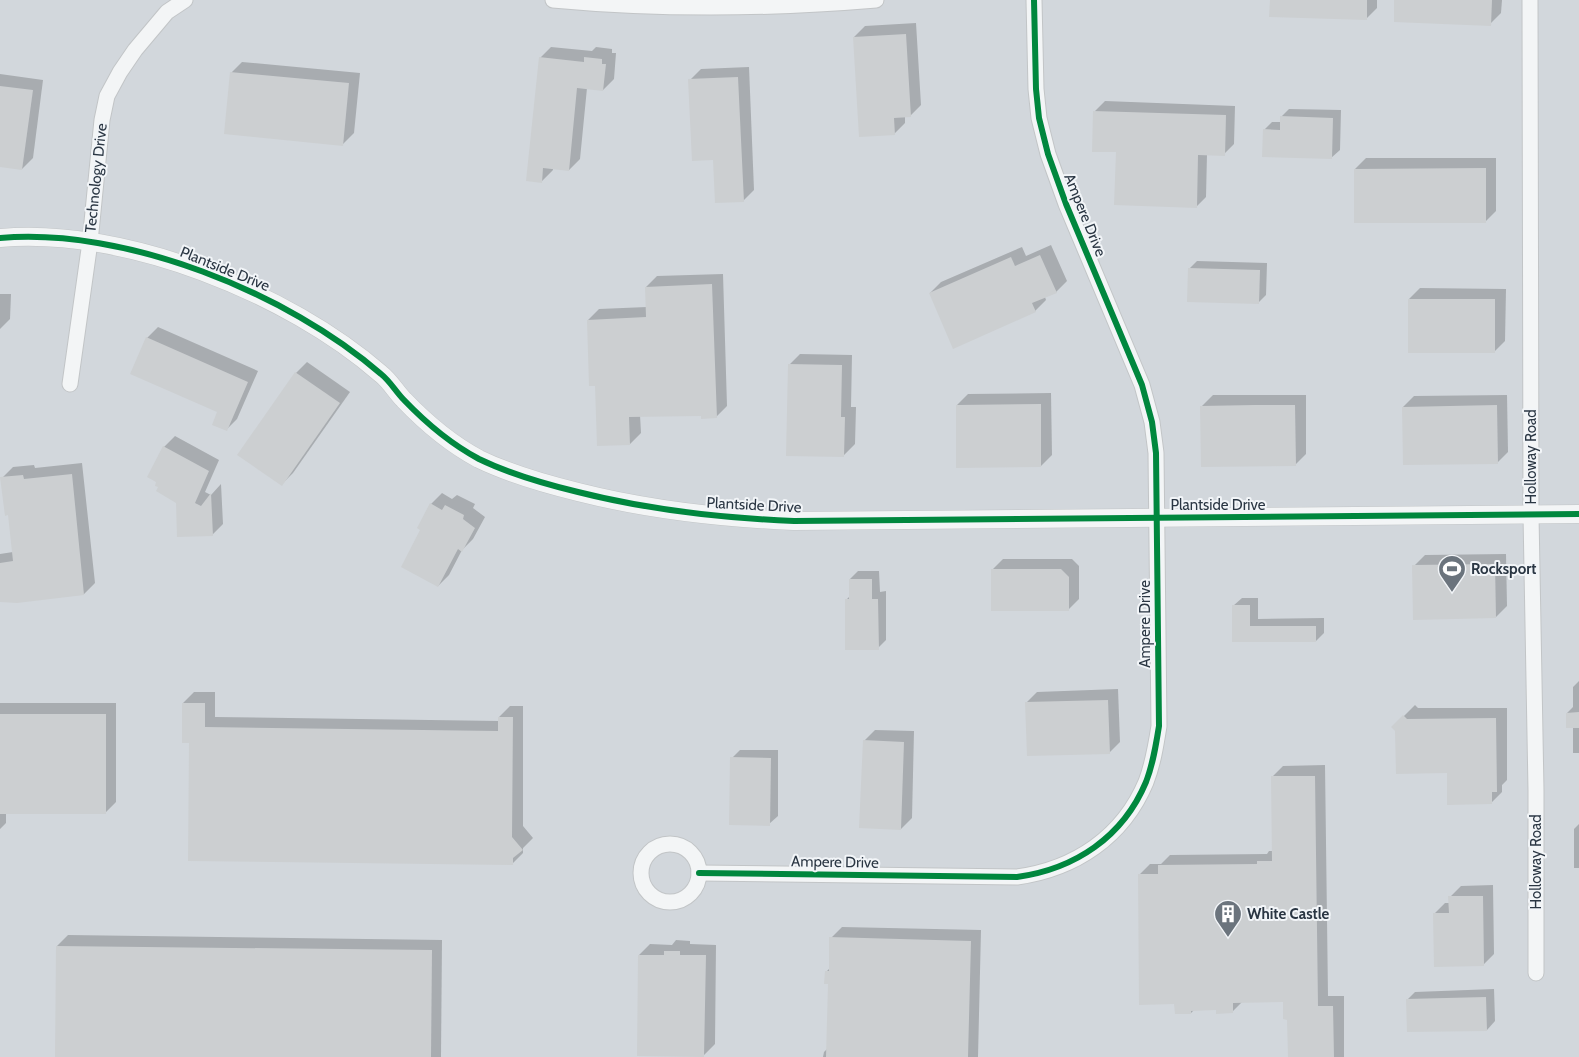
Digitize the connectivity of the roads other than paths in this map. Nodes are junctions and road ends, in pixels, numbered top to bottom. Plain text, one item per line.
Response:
1 (185, 0) edge
2 (553, 0) edge
3 (876, 0) edge
4 (1034, 0) edge
5 (1530, 0) edge
6 (0, 238) edge
7 (90, 242) junction
8 (70, 384) dead end
9 (1579, 514) edge
10 (1531, 515) junction
11 (1157, 517) junction
12 (699, 873) dead end
13 (1536, 974) dead end

1 - 7 street, Technology Drive
2 - 3 street
4 - 11 street, Ampere Drive
5 - 10 street, Holloway Road
6 - 7 street, Plantside Drive
7 - 8 street, Technology Drive
7 - 11 street, Plantside Drive
9 - 10 street, Plantside Drive
10 - 11 street, Plantside Drive
10 - 13 street, Holloway Road
11 - 12 street, Ampere Drive

